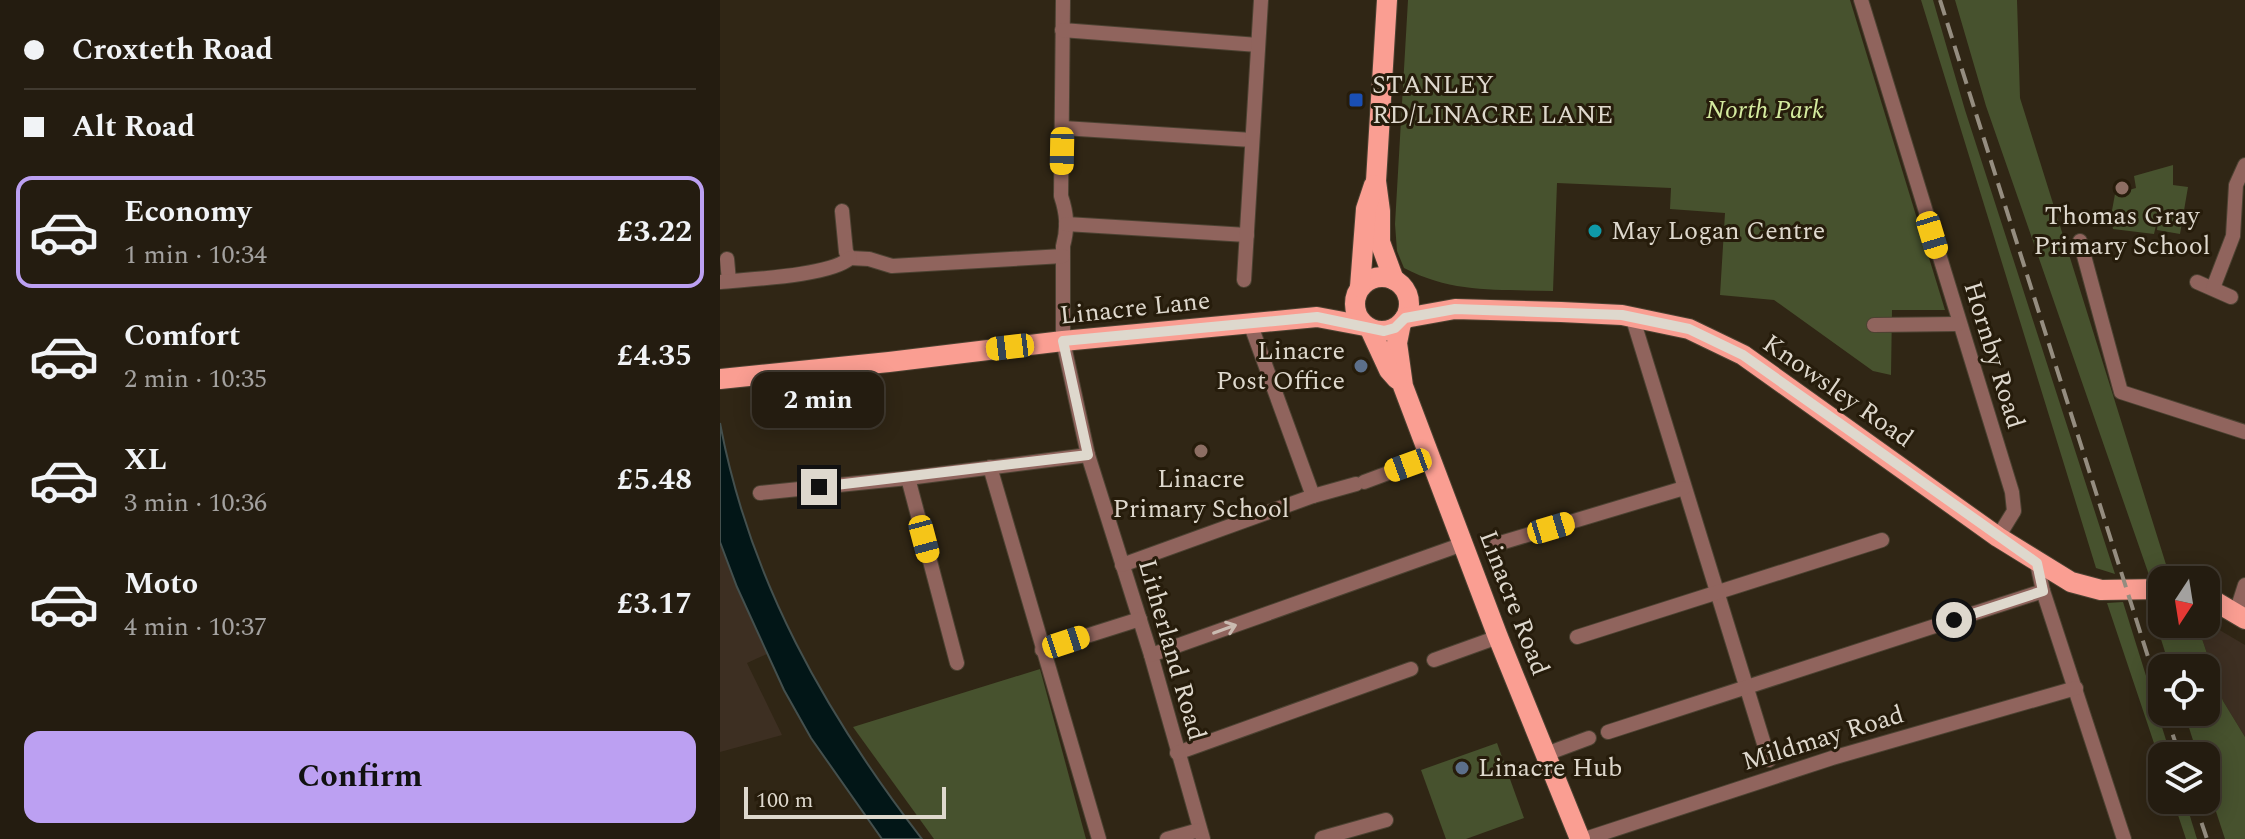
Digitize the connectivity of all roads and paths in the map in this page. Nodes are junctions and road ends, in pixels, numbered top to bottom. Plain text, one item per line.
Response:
1 (1063, 0) edge
2 (1261, 0) edge
3 (1387, 0) edge
4 (1861, 0) edge
5 (1062, 30) junction
6 (1258, 45) junction
7 (1063, 128) junction
8 (1252, 140) junction
9 (2245, 165) edge
10 (1376, 181) junction
11 (842, 211) dead end
12 (1066, 224) junction
13 (1247, 235) junction
14 (2080, 241) dead end
15 (1063, 256) junction
16 (850, 258) junction
17 (727, 259) dead end
18 (1244, 280) dead end
19 (724, 281) edge
20 (2197, 282) dead end
21 (1398, 284) junction
22 (2213, 288) junction
23 (1359, 289) junction
24 (2231, 297) dead end
25 (1455, 309) junction
26 (1632, 316) junction
27 (1317, 317) junction
28 (1403, 320) junction
29 (1250, 323) junction
30 (1958, 324) junction
31 (1874, 325) dead end
32 (1368, 327) junction
33 (1063, 341) junction
34 (725, 378) edge
35 (1403, 386) junction
36 (2245, 432) edge
37 (1088, 455) junction
38 (1431, 457) junction
39 (990, 467) junction
40 (908, 478) junction
41 (1684, 488) junction
42 (760, 493) dead end
43 (1313, 496) junction
44 (1998, 537) junction
45 (1882, 540) dead end
46 (1463, 544) junction
47 (1497, 544) dead end
48 (2037, 563) junction
49 (1122, 565) junction
50 (2245, 585) edge
51 (2148, 589) edge
52 (1716, 591) junction
53 (2043, 591) junction
54 (2220, 604) edge
55 (2240, 616) edge
56 (1140, 619) junction
57 (1498, 637) junction
58 (1577, 637) dead end
59 (1042, 650) junction
60 (1151, 655) junction
61 (1434, 660) dead end
62 (957, 663) dead end
63 (1411, 669) dead end
64 (1745, 688) junction
65 (2076, 688) junction
66 (1608, 732) dead end
67 (1589, 738) dead end
68 (1177, 753) junction
69 (1546, 754) junction
70 (1769, 760) dead end
71 (1386, 820) dead end
72 (1363, 833) edge
73 (1201, 834) edge
74 (1322, 838) edge
75 (1099, 839) edge
76 (1167, 839) edge
77 (1582, 839) edge
78 (2123, 839) edge

1 - 5 street, Litherland Road
2 - 6 street
3 - 10 main road
4 - 30 street, Hornby Road
5 - 6 street
5 - 7 street, Litherland Road
6 - 8 street
7 - 8 street
7 - 12 street, Litherland Road
8 - 13 street
9 - 22 street
10 - 21 main road
10 - 23 main road
11 - 16 street
12 - 13 street
12 - 15 street, Litherland Road
13 - 18 street
14 - 36 street
15 - 16 street
15 - 33 street, Litherland Road
16 - 19 street
17 - 19 street
20 - 22 street
21 - 23 main road
21 - 25 main road, Knowsley Road
21 - 28 main road
22 - 24 street
23 - 27 main road, Linacre Lane
23 - 32 main road
25 - 26 main road, Knowsley Road
25 - 28 main road, Knowsley Road
26 - 41 street
26 - 44 main road, Knowsley Road
27 - 29 main road, Linacre Lane
27 - 32 main road, Linacre Lane
28 - 32 main road
28 - 35 main road, Linacre Road
29 - 33 main road, Linacre Lane
29 - 43 street
30 - 31 street
30 - 44 street, Hornby Road
32 - 35 main road, Linacre Road
33 - 34 main road, Linacre Lane
33 - 37 street, Litherland Road
35 - 38 main road, Linacre Road
37 - 39 street
37 - 49 street, Litherland Road
38 - 43 street
38 - 46 main road, Linacre Road
39 - 40 street
39 - 59 street
40 - 42 street
40 - 62 street
41 - 47 street
41 - 52 street
43 - 49 street
44 - 48 main road, Knowsley Road
45 - 52 street
46 - 57 main road, Linacre Road
60 -> 46 street
48 - 51 main road, Knowsley Road
48 - 53 street
49 - 56 street, Litherland Road
50 - 55 street
52 - 58 street
52 - 64 street
53 - 64 street
53 - 65 street
54 - 55 main road
56 - 59 street
56 - 60 street, Litherland Road
57 - 61 street
57 - 69 main road, Linacre Road
59 - 75 street
60 - 68 street, Litherland Road
63 - 68 street
64 - 66 street
64 - 70 street
65 - 77 street, Mildmay Road
65 - 78 street
67 - 69 street
68 - 73 street, Litherland Road
69 - 77 main road, Linacre Road
71 - 72 street
72 - 74 street
73 - 76 street

